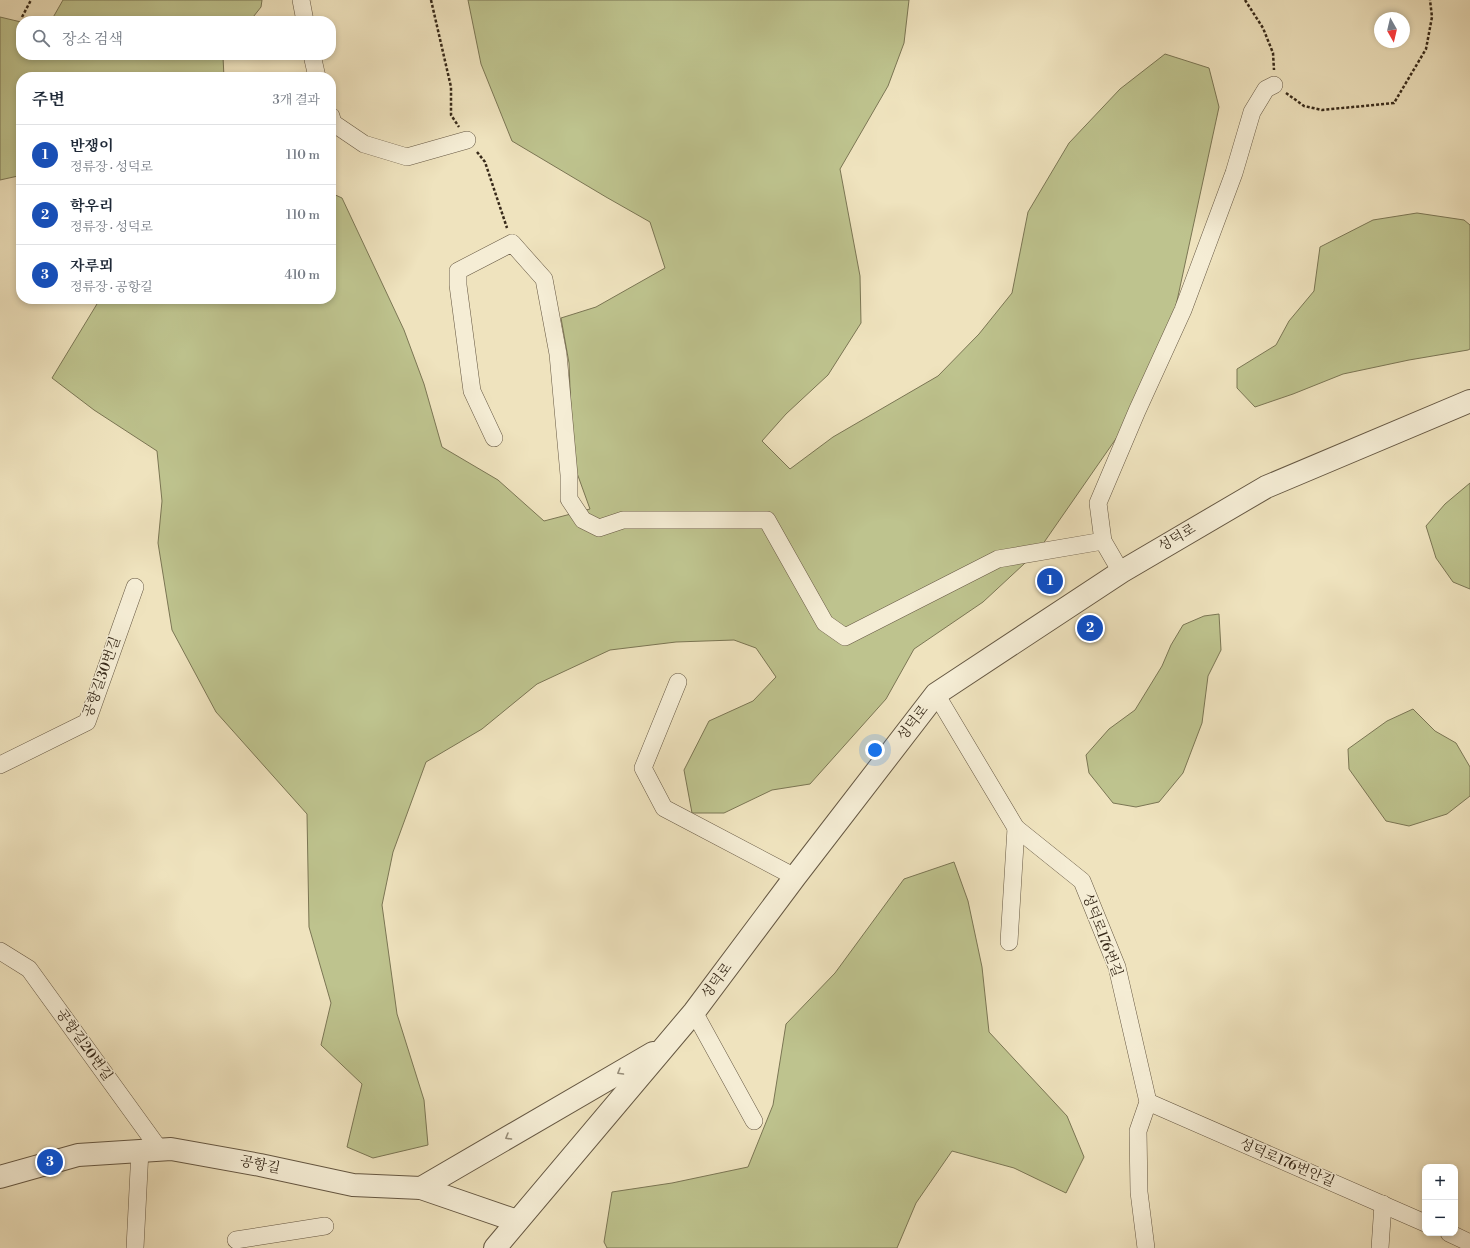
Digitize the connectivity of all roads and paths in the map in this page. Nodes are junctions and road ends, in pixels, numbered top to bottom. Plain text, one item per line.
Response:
1 (31, 0) edge
2 (301, 0) edge
3 (1245, 0) edge
4 (1430, 0) edge
5 (23, 16) edge
6 (304, 16) edge
7 (313, 60) edge
8 (316, 72) edge
9 (1274, 85) junction
10 (336, 124) edge
11 (467, 140) dead end
12 (1470, 401) edge
13 (494, 438) dead end
14 (1104, 541) junction
15 (1120, 572) junction
16 (135, 587) dead end
17 (678, 682) dead end
18 (936, 694) junction
19 (0, 765) edge
20 (1016, 828) junction
21 (795, 877) junction
22 (1009, 942) dead end
23 (0, 951) edge
24 (694, 1012) junction
25 (666, 1045) junction
26 (1148, 1102) junction
27 (754, 1121) dead end
28 (150, 1150) junction
29 (0, 1177) edge
30 (421, 1188) junction
31 (1383, 1204) junction
32 (517, 1221) junction
33 (1422, 1222) edge
34 (325, 1226) dead end
35 (1455, 1236) edge
36 (235, 1238) edge
37 (1470, 1243) edge
38 (135, 1248) edge
39 (494, 1248) edge
40 (1146, 1248) edge
41 (1380, 1248) edge

1 - 5 path
2 - 6 street
3 - 9 path
4 - 9 path
7 - 8 street
9 - 14 street
10 - 11 street
12 - 15 street, 성덕로
13 - 14 street
14 - 15 street
15 - 18 street, 성덕로
16 - 19 street, 공항길30번길
17 - 21 street
18 - 20 street, 성덕로176번길
18 - 21 street, 성덕로
20 - 22 street
20 - 26 street, 성덕로176번길
21 - 24 street, 성덕로
23 - 28 street, 공항길20번길
24 - 25 street, 성덕로
24 - 27 street
25 -> 30 street
25 - 32 street, 성덕로
26 - 31 street, 성덕로176번안길
26 - 40 street
28 - 29 street, 공항길
28 - 30 street, 공항길
28 - 38 street
30 - 32 street, 공항길
31 - 33 street, 성덕로176번안길
31 - 41 street
32 - 39 street, 성덕로
34 - 36 street
35 - 37 street

